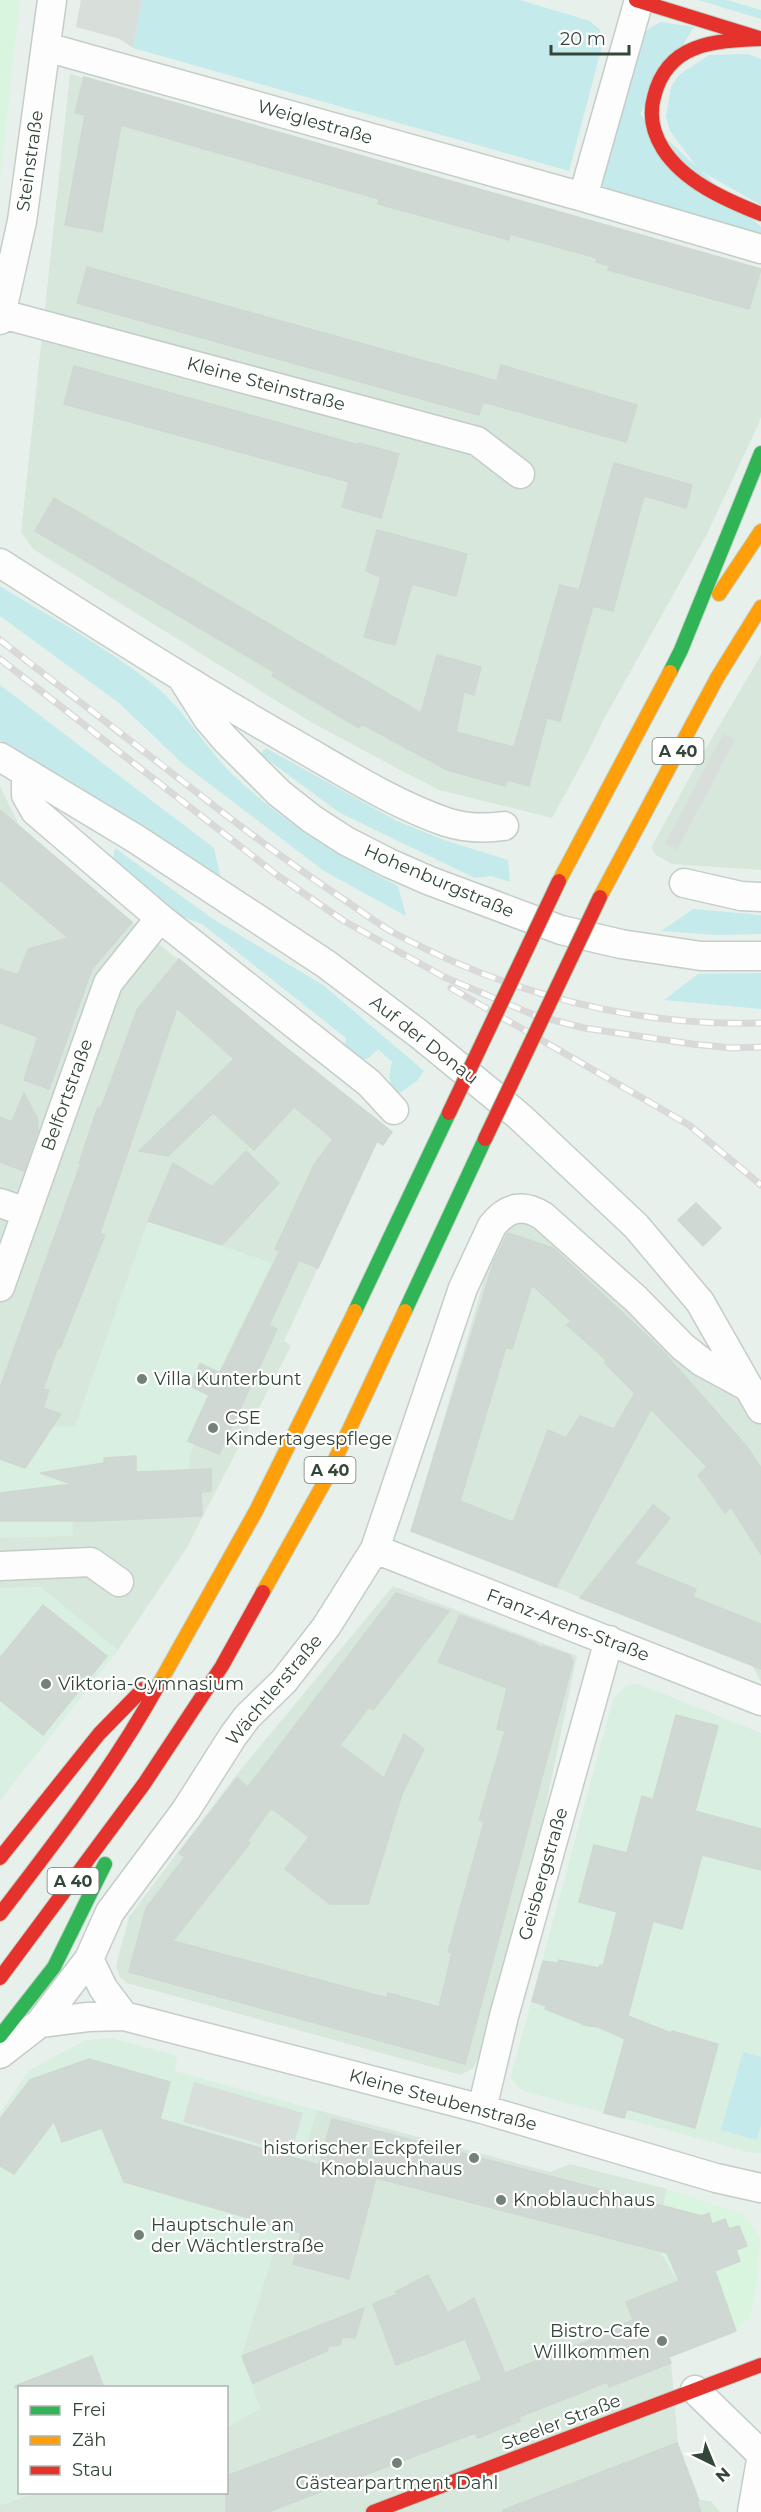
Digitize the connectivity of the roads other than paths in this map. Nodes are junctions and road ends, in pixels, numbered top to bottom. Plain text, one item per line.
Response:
1 (52, 0) edge
2 (638, 0) edge
3 (760, 39) edge
4 (46, 48) junction
5 (583, 197) junction
6 (761, 214) edge
7 (761, 249) edge
8 (1, 317) edge
9 (761, 453) edge
10 (520, 474) dead end
11 (761, 531) edge
12 (0, 563) edge
13 (761, 608) edge
14 (681, 650) junction
15 (182, 678) junction
16 (0, 757) edge
17 (26, 773) junction
18 (504, 826) dead end
19 (684, 883) dead end
20 (761, 897) edge
21 (160, 918) junction
22 (761, 956) edge
23 (394, 1110) dead end
24 (13, 1207) edge
25 (562, 1231) joint
26 (0, 1287) edge
27 (754, 1398) edge
28 (375, 1549) junction
29 (0, 1566) edge
30 (119, 1582) dead end
31 (609, 1640) junction
32 (172, 1660) junction
33 (761, 1701) edge
34 (144, 1784) junction
35 (0, 1858) edge
36 (0, 1914) edge
37 (89, 1959) junction
38 (0, 1978) edge
39 (124, 2016) junction
40 (40, 2023) junction
41 (0, 2036) edge
42 (0, 2054) edge
43 (482, 2109) junction
44 (761, 2188) edge
45 (761, 2365) edge
46 (694, 2390) junction
47 (761, 2454) edge
48 (761, 2460) edge
49 (373, 2512) edge
50 (752, 2512) edge

1 - 4 street, Steinstraße
2 - 3 main road
2 - 5 street
3 - 6 main road
4 - 5 street, Weiglestraße
4 - 8 street, Steinstraße
5 - 7 street, Weiglestraße
8 - 10 street, Kleine Steinstraße
9 - 14 main road
11 - 14 main road, A 40
12 - 15 street, Hohenburgstraße
13 - 34 main road, A 40, bridge
14 - 32 main road, A 40, bridge
15 - 18 street, Hohenburgstraße
15 - 22 street, Hohenburgstraße
16 - 17 street, Auf der Donau
17 - 21 street
17 - 27 street, Auf der Donau
19 - 20 street
21 - 23 street
21 - 24 street, Belfortstraße
24 - 26 street, Belfortstraße
25 - 27 street, Auf der Donau
25 - 28 street, Wächtlerstraße
28 - 31 street, Franz-Arens-Straße
28 - 37 street, Wächtlerstraße
29 - 30 street
31 - 33 street, Franz-Arens-Straße
31 - 43 street, Geisbergstraße
32 - 35 main road
32 - 36 main road, A 40
34 - 38 main road, A 40
34 - 41 main road
37 - 39 street
37 - 40 street, Wächtlerstraße
39 - 40 street, Kleine Steubenstraße
39 - 43 street, Kleine Steubenstraße
40 - 42 street, Wächtlerstraße
43 - 44 street, Kleine Steubenstraße
45 - 46 main road, Steeler Straße
46 - 47 street
46 - 49 main road, Steeler Straße
48 - 50 street

